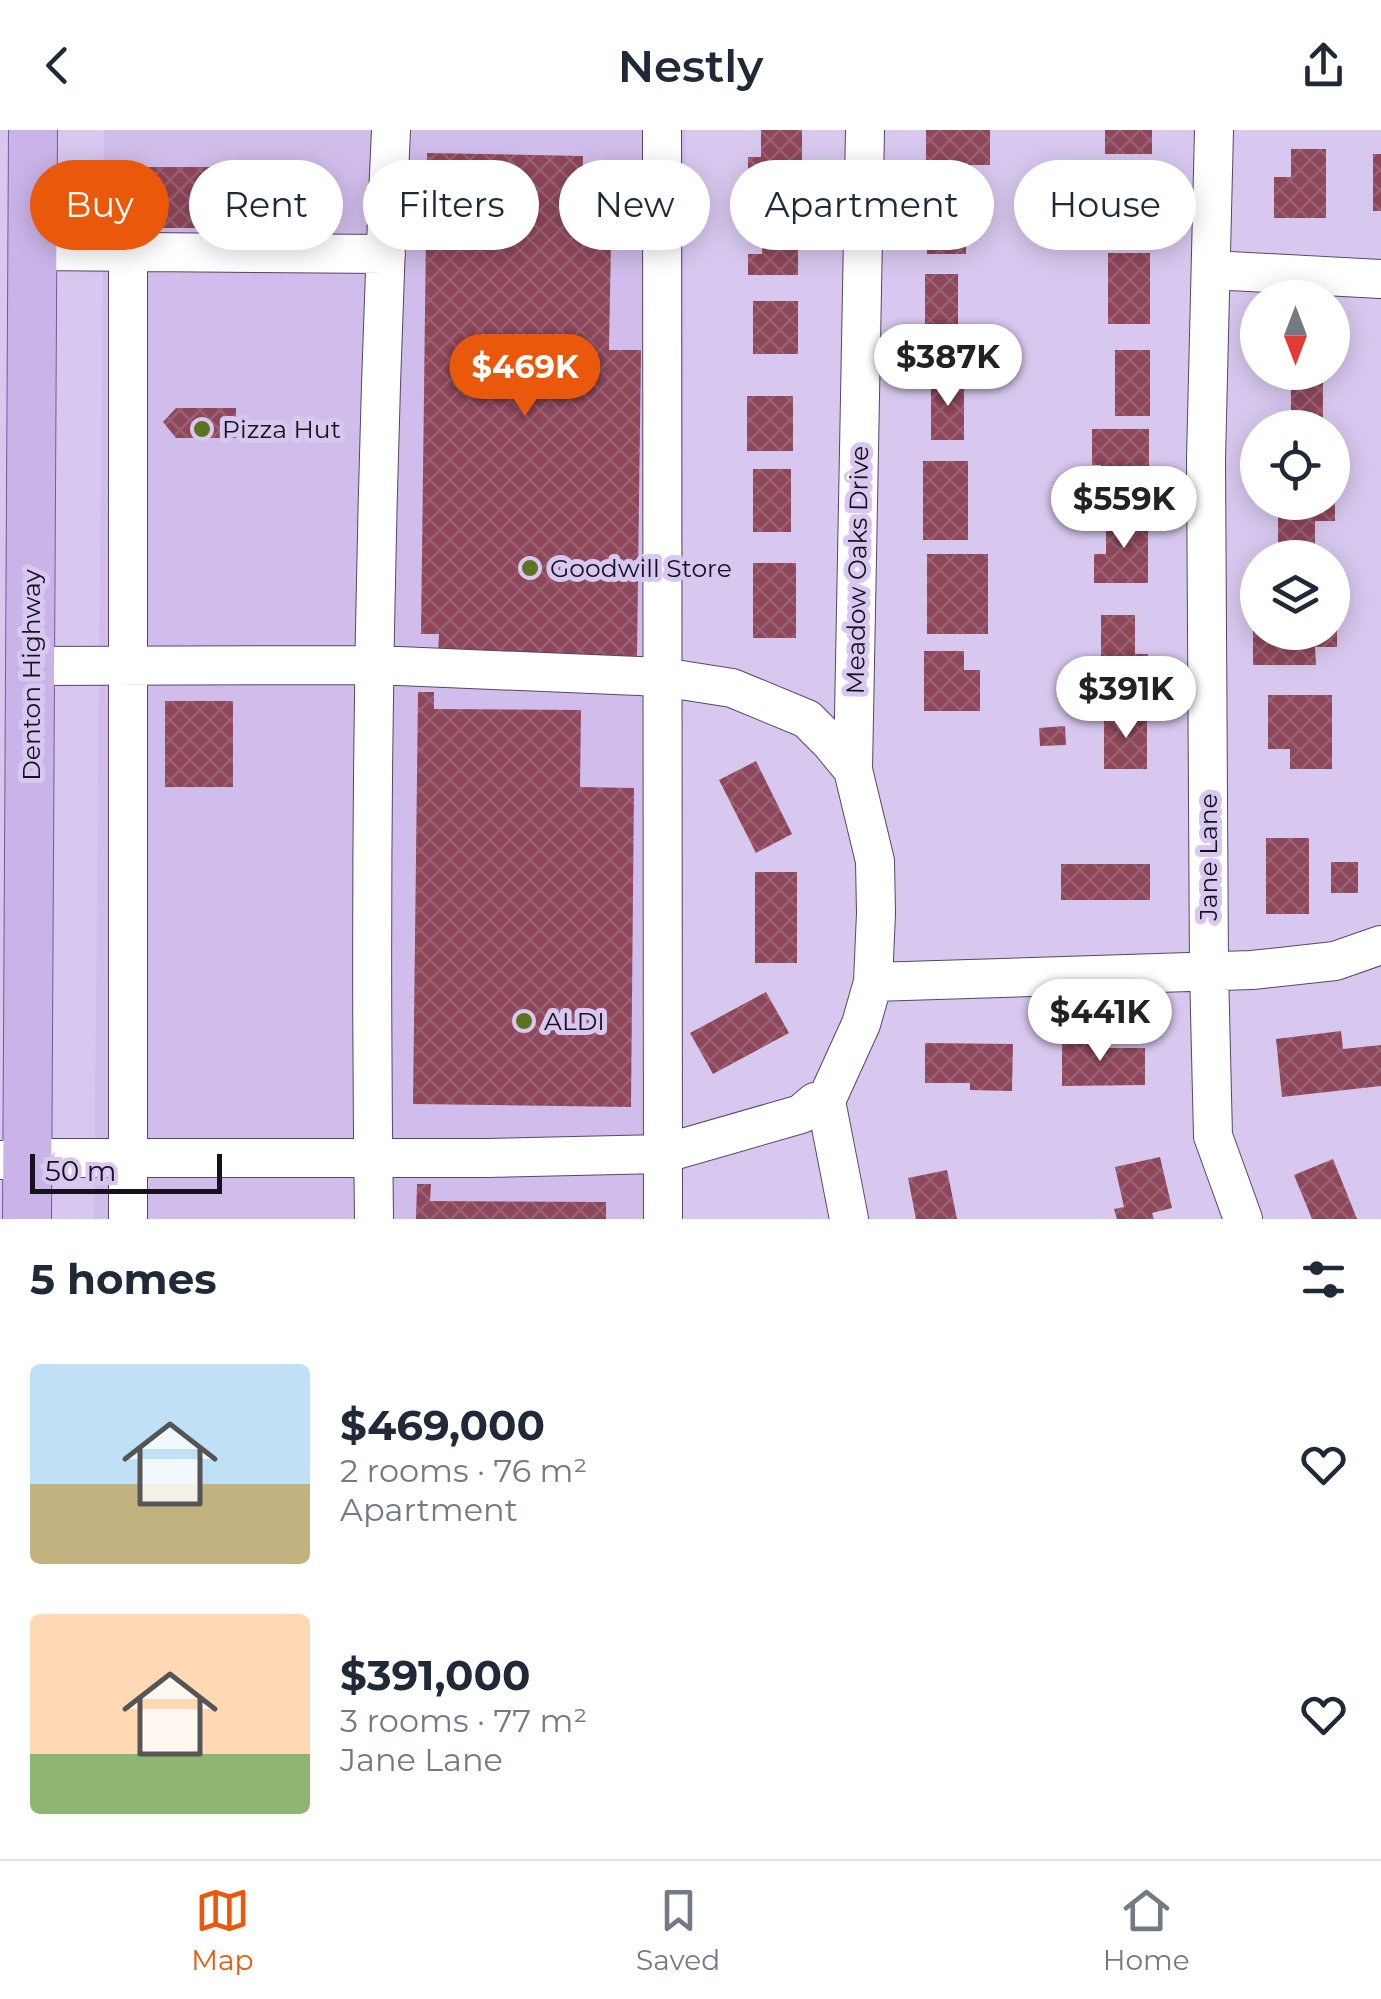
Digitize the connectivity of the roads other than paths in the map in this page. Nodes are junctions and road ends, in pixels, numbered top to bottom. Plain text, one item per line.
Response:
1 (392, 130) edge
2 (662, 130) edge
3 (865, 130) edge
4 (1214, 130) edge
5 (22, 154) edge
6 (33, 251) junction
7 (128, 252) junction
8 (386, 254) junction
9 (1211, 270) junction
10 (1381, 279) edge
11 (16, 506) edge
12 (16, 560) edge
13 (128, 665) junction
14 (31, 666) junction
15 (375, 666) junction
16 (662, 676) junction
17 (853, 770) junction
18 (1381, 945) edge
19 (1209, 970) junction
20 (873, 982) junction
21 (826, 1100) junction
22 (662, 1154) junction
23 (128, 1158) junction
24 (373, 1158) junction
25 (14, 1159) edge
26 (27, 1219) edge
27 (128, 1219) edge
28 (374, 1219) edge
29 (663, 1219) edge
30 (849, 1219) edge
31 (1243, 1219) edge

1 - 8 street
2 - 16 street
3 - 17 street, Meadow Oaks Drive
4 - 9 street, Jane Lane
5 - 6 main road, Denton Highway
6 - 7 street
6 - 11 main road, Denton Highway
7 - 8 street
7 - 13 street
8 - 15 street
9 - 10 street
9 - 19 street, Jane Lane
11 - 12 main road, Denton Highway
12 - 14 main road, Denton Highway
13 - 14 street, Meadow Oaks Drive
13 - 15 street, Meadow Oaks Drive
13 - 23 street
14 - 25 main road, Denton Highway
15 - 16 street, Meadow Oaks Drive
15 - 24 street
16 - 17 street, Meadow Oaks Drive
16 - 22 street
17 - 20 street, Meadow Oaks Drive
18 - 19 street
19 - 20 street
19 - 31 street, Jane Lane
20 - 21 street, Meadow Oaks Drive
21 - 22 street
21 - 30 street
22 - 24 street
22 - 29 street
23 - 24 street
23 - 25 street
23 - 27 street
24 - 28 street
25 - 26 main road, Denton Highway

